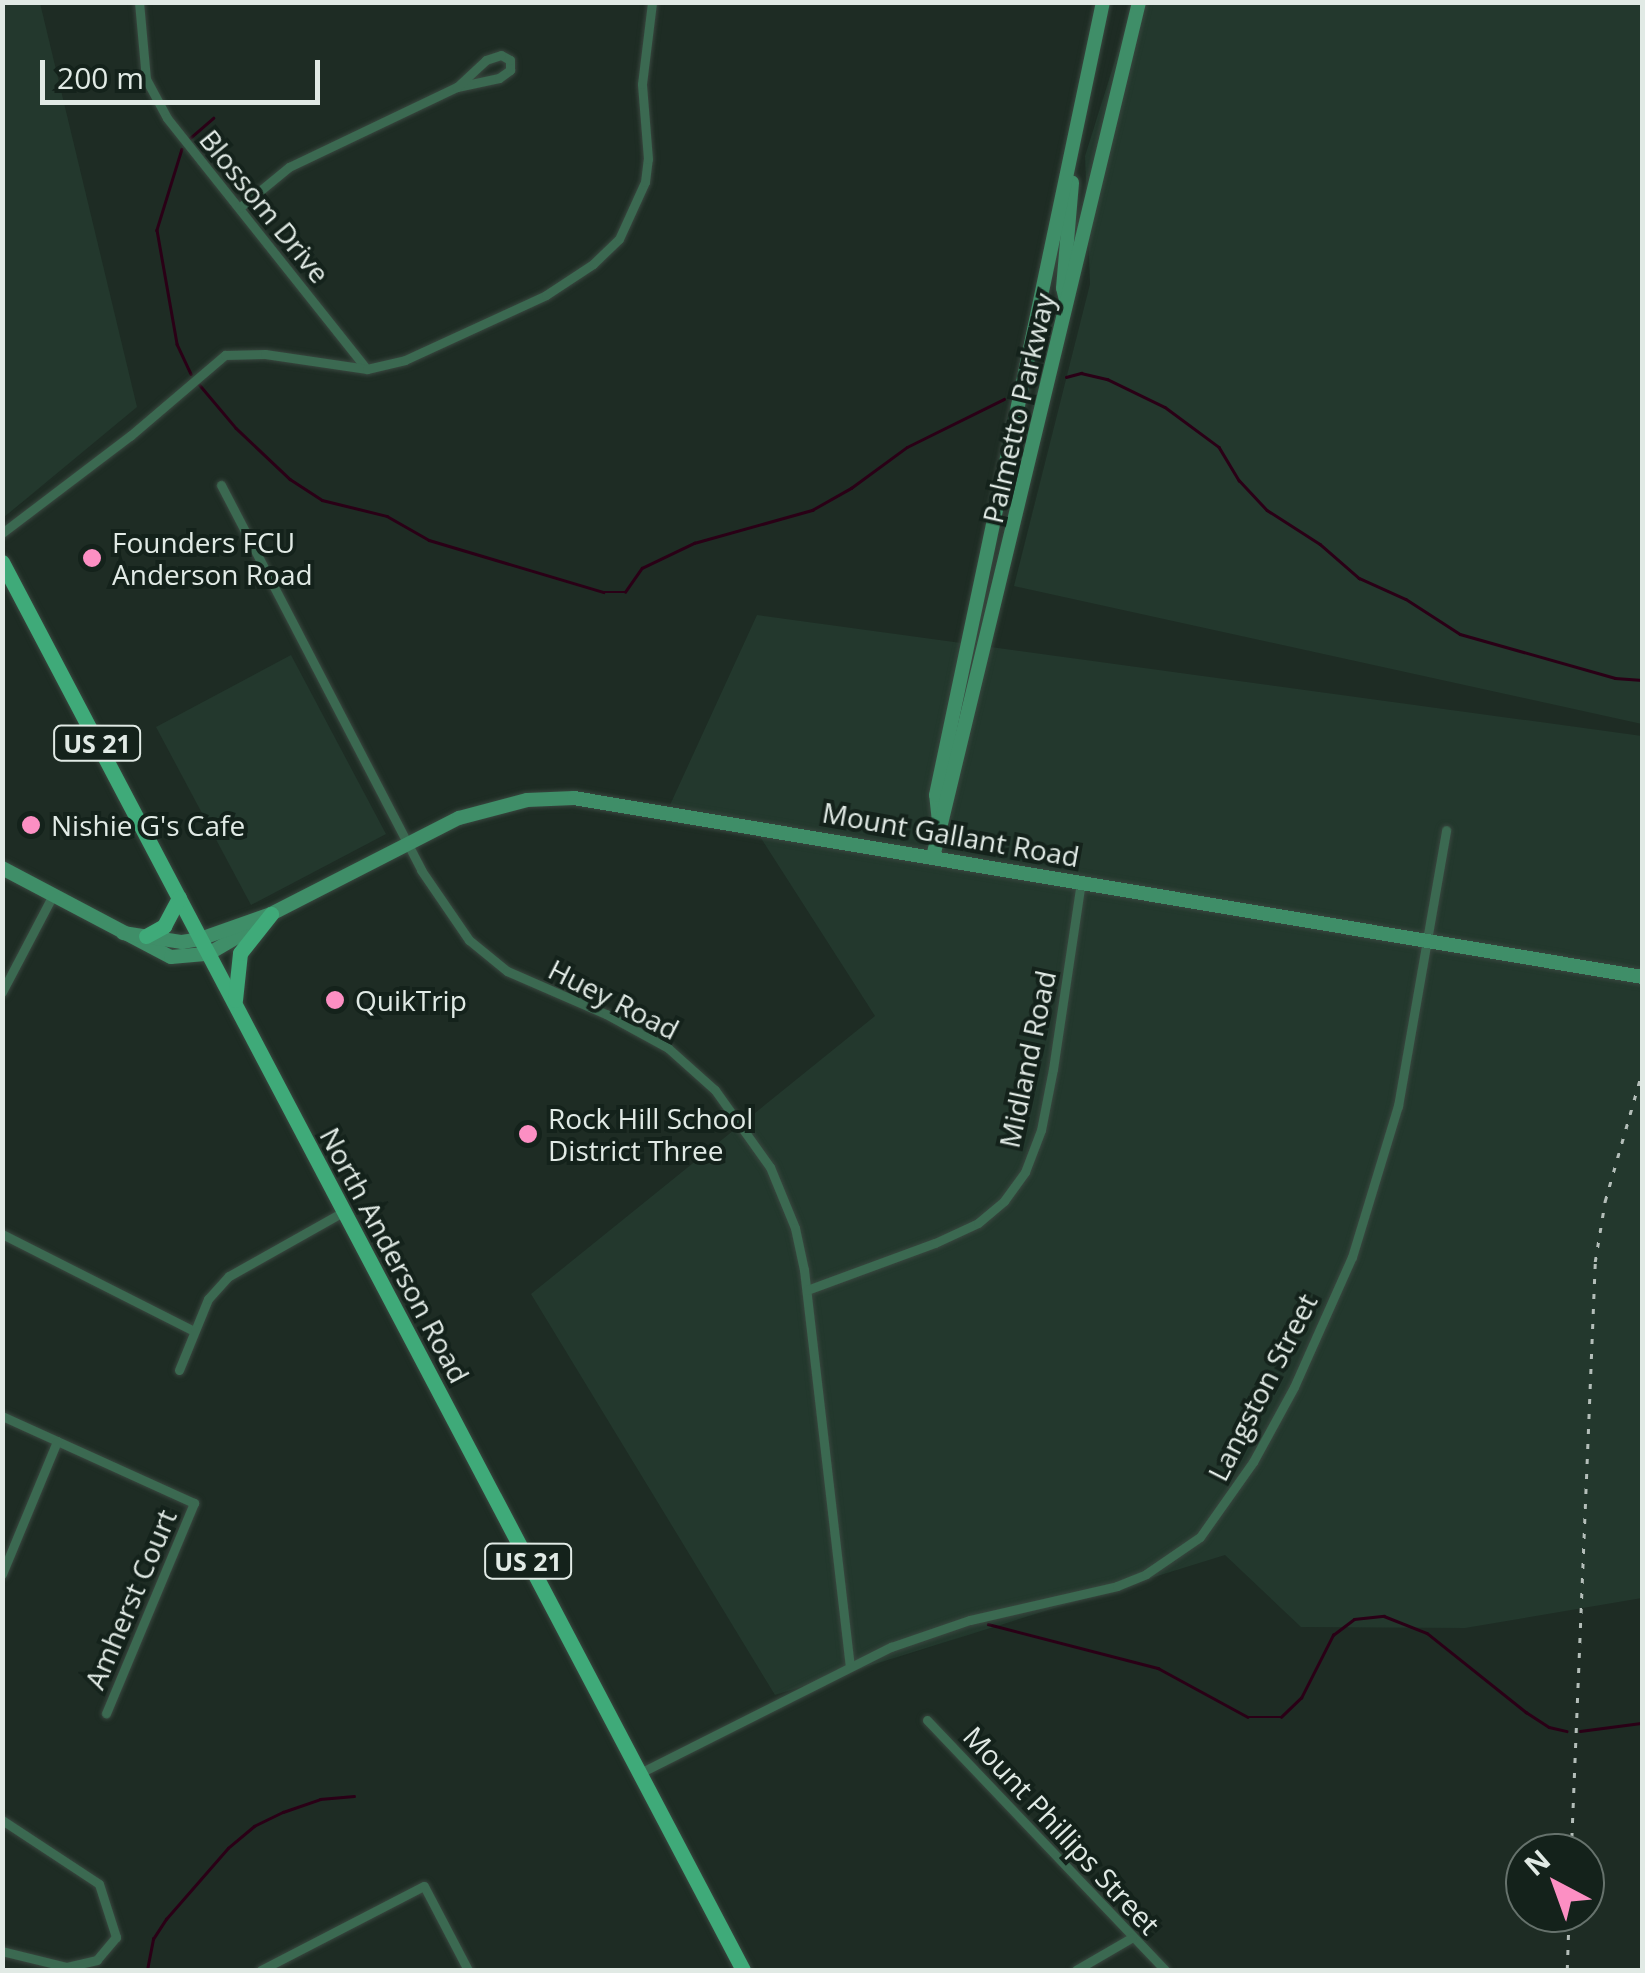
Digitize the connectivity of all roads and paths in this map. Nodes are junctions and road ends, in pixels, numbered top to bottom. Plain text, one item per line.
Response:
1 (139, 2) edge
2 (652, 2) edge
3 (1103, 2) edge
4 (1139, 2) edge
5 (457, 87) junction
6 (1071, 155) junction
7 (238, 208) junction
8 (1040, 298) junction
9 (1068, 305) junction
10 (366, 369) junction
11 (221, 485) dead end
12 (2, 533) edge
13 (2, 562) edge
14 (939, 822) junction
15 (1446, 830) dead end
16 (408, 842) junction
17 (933, 857) junction
18 (2, 868) edge
19 (1081, 882) junction
20 (53, 895) junction
21 (179, 898) junction
22 (272, 914) junction
23 (123, 933) junction
24 (146, 936) junction
25 (200, 939) junction
26 (1428, 942) junction
27 (208, 954) junction
28 (1642, 977) edge
29 (2, 992) edge
30 (235, 1004) junction
31 (342, 1212) junction
32 (2, 1234) edge
33 (807, 1290) junction
34 (194, 1331) junction
35 (178, 1370) dead end
36 (2, 1416) edge
37 (57, 1440) junction
38 (2, 1574) edge
39 (850, 1666) junction
40 (106, 1713) dead end
41 (926, 1720) dead end
42 (640, 1773) junction
43 (2, 1820) edge
44 (1131, 1938) junction
45 (2, 1951) edge
46 (260, 1970) edge
47 (468, 1970) edge
48 (743, 1970) edge
49 (1076, 1970) edge
50 (1165, 1970) edge

1 - 7 street, Blossom Drive
2 - 10 street
3 - 6 street, Palmetto Parkway
4 - 9 street, Palmetto Parkway
5 - 5 street
5 - 7 street
6 - 8 street, Palmetto Parkway
6 - 9 street
7 - 10 street, Blossom Drive
8 - 9 street
8 - 14 street, Palmetto Parkway
9 - 14 street, Palmetto Parkway
10 - 12 street
11 - 16 street, Huey Road
13 - 21 main road, North Anderson Road / US 21
14 - 17 street, Palmetto Parkway
15 - 26 street, Langston Street
16 - 17 street, Mount Gallant Road
16 - 22 street, Mount Gallant Road
16 - 33 street, Huey Road
17 - 19 street, Mount Gallant Road
18 - 20 street, Mount Gallant Road
19 - 26 street, Mount Gallant Road
19 - 33 street, Midland Road
20 - 23 street, Mount Gallant Road
20 - 29 street
21 - 24 main road
21 - 25 main road, North Anderson Road / US 21
22 - 25 street, Mount Gallant Road
22 - 27 street, Mount Gallant Road
22 - 30 main road
23 - 24 street, Mount Gallant Road
23 - 27 street, Mount Gallant Road
24 - 25 street, Mount Gallant Road
25 - 27 main road, North Anderson Road / US 21
26 - 28 street, Mount Gallant Road
26 - 39 street, Langston Street
27 - 30 main road, North Anderson Road / US 21
30 - 31 main road, North Anderson Road / US 21
31 - 34 street
31 - 42 main road, North Anderson Road / US 21
32 - 34 street
33 - 39 street, Huey Road
34 - 35 street
36 - 37 street
37 - 38 street
37 - 40 street, Amherst Court
39 - 42 street, Langston Street
41 - 44 street, Mount Phillips Street
42 - 48 main road, North Anderson Road / US 21
43 - 45 street
44 - 49 street
44 - 50 street, Mount Phillips Street
46 - 47 street

